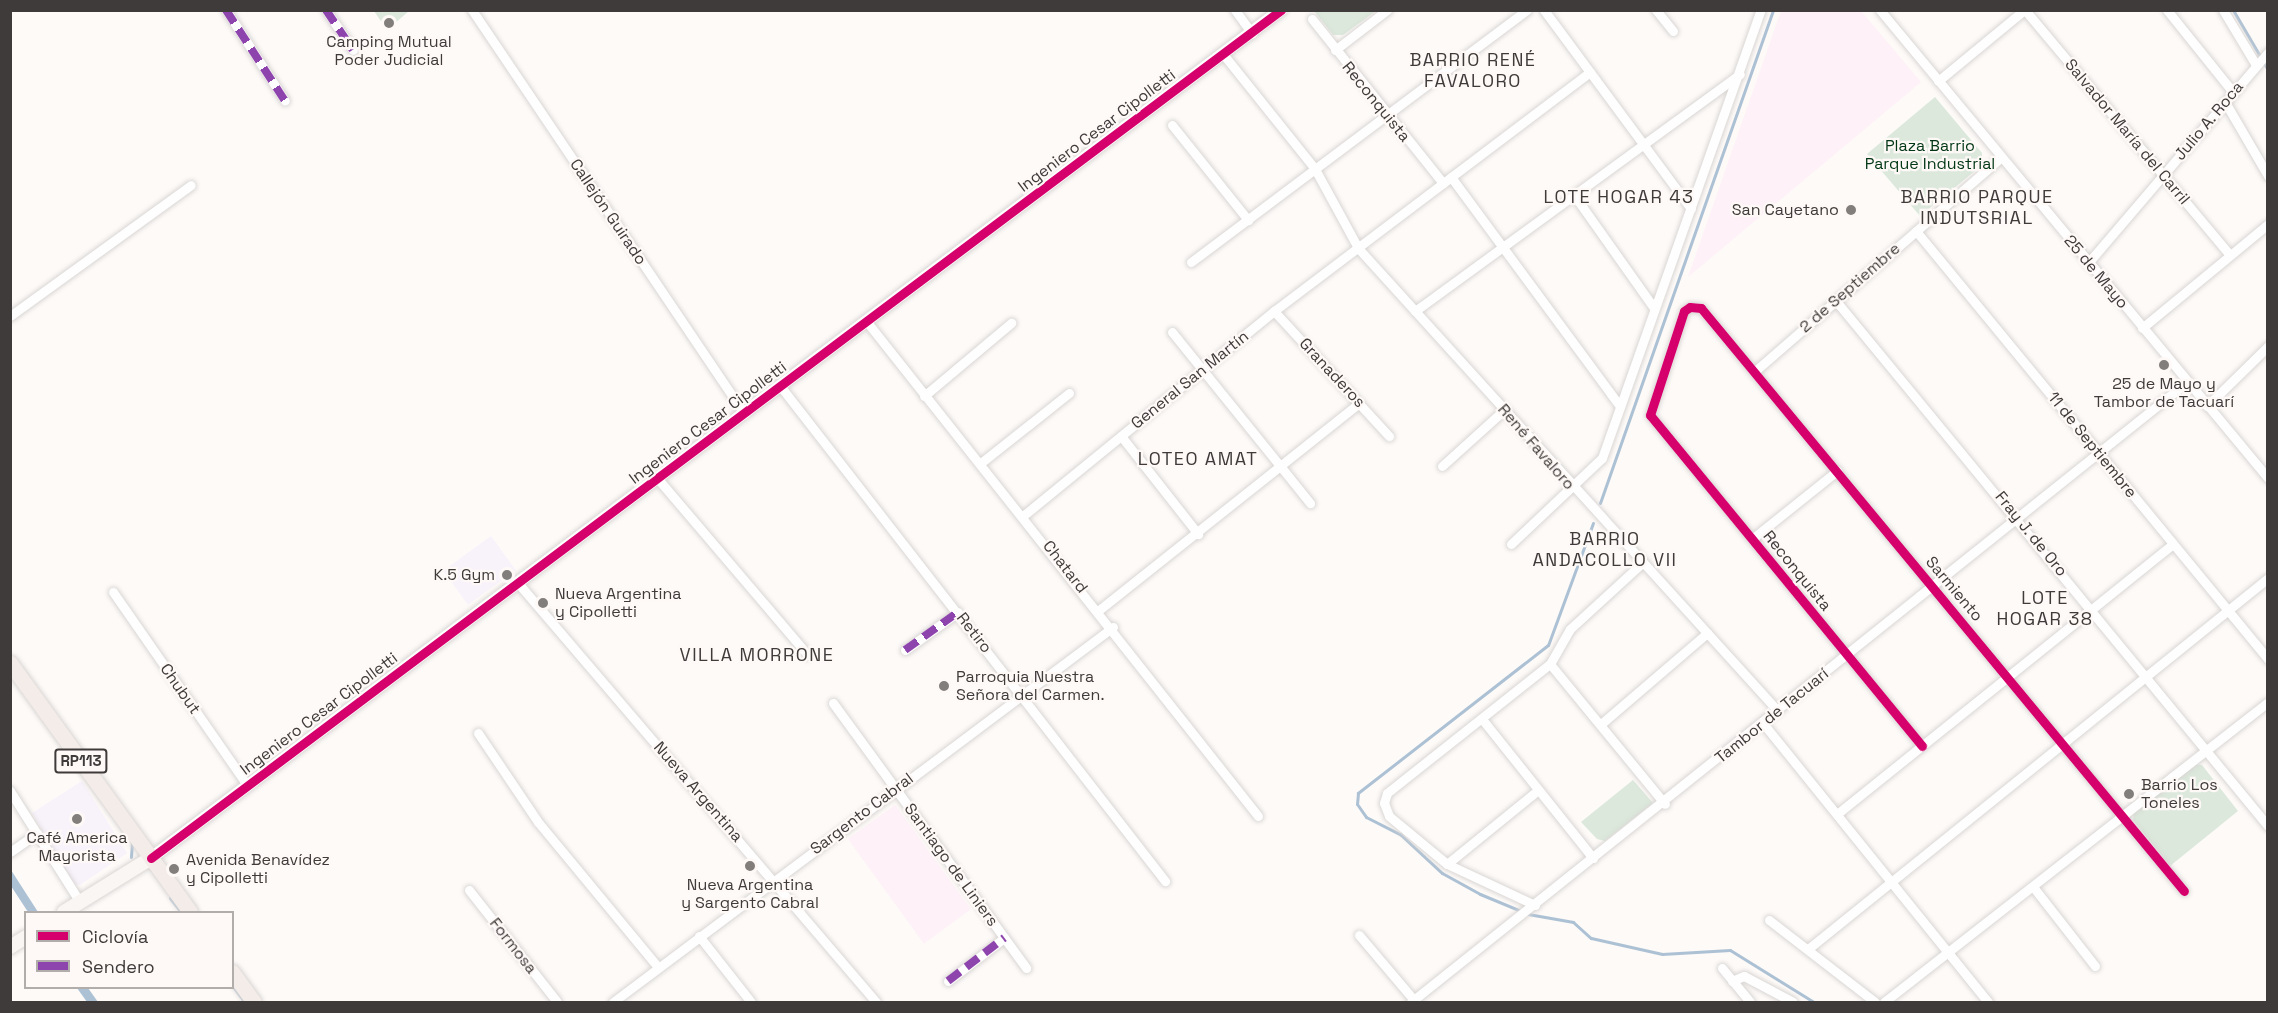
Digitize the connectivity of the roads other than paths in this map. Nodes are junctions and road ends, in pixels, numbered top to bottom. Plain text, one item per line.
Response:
1 (226, 10) edge
2 (326, 10) edge
3 (472, 10) edge
4 (1235, 10) edge
5 (1281, 10) edge
6 (1387, 10) edge
7 (1527, 10) edge
8 (1544, 10) edge
9 (1656, 10) edge
10 (1761, 10) edge
11 (1880, 10) edge
12 (2024, 10) edge
13 (2167, 10) edge
14 (2223, 10) edge
15 (1312, 19) dead end
16 (1673, 32) dead end
17 (1252, 33) junction
18 (1335, 50) junction
19 (353, 51) dead end
20 (1223, 54) junction
21 (2262, 59) edge
22 (1590, 72) junction
23 (1740, 73) junction
24 (1938, 81) junction
25 (2233, 92) junction
26 (285, 101) dead end
27 (2225, 102) junction
28 (1387, 116) junction
29 (1172, 125) dead end
30 (1643, 144) junction
31 (2001, 158) junction
32 (1315, 169) junction
33 (2163, 175) junction
34 (2268, 176) edge
35 (1447, 180) junction
36 (190, 185) dead end
37 (1574, 195) junction
38 (1690, 209) junction
39 (1248, 220) junction
40 (2268, 224) edge
41 (1916, 231) junction
42 (1503, 247) junction
43 (1358, 248) junction
44 (2229, 254) junction
45 (1191, 262) dead end
46 (2088, 263) junction
47 (1836, 301) junction
48 (1654, 308) junction
49 (1274, 311) junction
50 (1415, 311) junction
51 (10, 316) edge
52 (867, 322) junction
53 (1011, 323) dead end
54 (2142, 328) junction
55 (1172, 332) dead end
56 (2268, 346) edge
57 (1202, 369) junction
58 (1754, 372) junction
59 (2187, 382) junction
60 (781, 387) junction
61 (1069, 393) dead end
62 (924, 396) junction
63 (1359, 403) junction
64 (1620, 406) junction
65 (2207, 406) junction
66 (1504, 410) junction
67 (744, 414) junction
68 (1650, 415) joint
69 (1121, 436) junction
70 (1389, 436) dead end
71 (2099, 453) junction
72 (982, 462) junction
73 (1281, 466) junction
74 (1442, 466) dead end
75 (1837, 471) junction
76 (2268, 478) edge
77 (658, 479) junction
78 (1571, 488) junction
79 (1310, 503) dead end
80 (1024, 515) junction
81 (2019, 517) junction
82 (1198, 534) junction
83 (1752, 539) junction
84 (1510, 544) dead end
85 (2173, 544) junction
86 (1642, 563) junction
87 (2268, 578) edge
88 (518, 584) junction
89 (1932, 586) junction
90 (114, 592) dead end
91 (2092, 609) junction
92 (1099, 610) junction
93 (2227, 610) junction
94 (958, 612) junction
95 (1113, 627) junction
96 (1707, 633) junction
97 (905, 650) dead end
98 (807, 655) dead end
99 (1847, 655) junction
100 (2268, 659) edge
101 (10, 663) edge
102 (1550, 664) junction
103 (2146, 676) junction
104 (2007, 677) junction
105 (1022, 695) junction
106 (2268, 702) edge
107 (833, 703) dead end
108 (1778, 710) junction
109 (1482, 718) junction
110 (1762, 722) junction
111 (1601, 724) junction
112 (478, 733) dead end
113 (2062, 744) junction
114 (1922, 746) junction
115 (2206, 751) junction
116 (248, 786) junction
117 (896, 789) junction
118 (1538, 790) junction
119 (10, 791) edge
120 (1665, 804) junction
121 (1837, 814) junction
122 (1258, 816) dead end
123 (2123, 818) junction
124 (2268, 826) edge
125 (37, 833) junction
126 (10, 852) edge
127 (152, 858) junction
128 (1593, 858) junction
129 (1447, 864) junction
130 (774, 880) junction
131 (1165, 881) dead end
132 (1893, 883) junction
133 (2034, 888) junction
134 (469, 890) dead end
135 (2184, 891) dead end
136 (80, 902) junction
137 (1532, 907) junction
138 (66, 911) edge
139 (189, 911) edge
140 (1769, 920) dead end
141 (1359, 935) dead end
142 (699, 936) junction
143 (1004, 938) junction
144 (24, 939) edge
145 (10, 947) edge
146 (1808, 949) junction
147 (1949, 954) junction
148 (2095, 966) dead end
149 (658, 967) junction
150 (1026, 968) dead end
151 (1722, 968) dead end
152 (234, 975) edge
153 (948, 981) dead end
154 (1732, 981) junction
155 (1413, 1001) edge
156 (254, 1002) edge
157 (557, 1002) edge
158 (613, 1002) edge
159 (751, 1002) edge
160 (876, 1002) edge
161 (1750, 1002) edge
162 (1793, 1002) edge
163 (1875, 1002) edge
164 (1884, 1002) edge
165 (1988, 1002) edge

1 - 26 street
2 - 19 street
3 - 67 street, Callejón Guirado
4 - 17 street
5 - 17 street, Ingeniero Cesar Cipolletti
6 - 18 street
7 - 28 street
8 - 22 street
9 - 16 street
10 - 23 street
11 - 24 street, 25 de Mayo
12 - 24 street
12 - 33 street, Salvador María del Carril
13 - 25 street
14 - 21 street
15 - 18 street, Reconquista
17 - 20 street, Ingeniero Cesar Cipolletti
18 - 28 street, Reconquista
20 - 32 street, René Favaloro
20 - 52 street, Ingeniero Cesar Cipolletti
21 - 25 street, Julio A. Roca
22 - 30 street
22 - 35 street, General San Martín
23 - 30 street
23 - 38 street
24 - 31 street, 25 de Mayo
25 - 27 street, Julio A. Roca
27 - 33 street, Julio A. Roca
27 - 34 street
28 - 32 street
28 - 35 street, Reconquista
29 - 39 street
30 - 37 street
30 - 38 street
31 - 41 street, 2 de Septiembre
31 - 46 street, 25 de Mayo
32 - 39 street
32 - 43 street, René Favaloro
33 - 44 street, Salvador María del Carril
33 - 46 street, Julio A. Roca
35 - 42 street, Reconquista
35 - 43 street, General San Martín
36 - 51 street
37 - 42 street
37 - 48 street
38 - 48 street
39 - 45 street
40 - 44 street
41 - 47 street, 2 de Septiembre
41 - 71 street, 11 de Septiembre
42 - 50 street
42 - 64 street, Reconquista
43 - 49 street, General San Martín
43 - 50 street, René Favaloro
44 - 54 street
46 - 54 street, 25 de Mayo
47 - 58 street, 2 de Septiembre
47 - 81 street, Fray J. de Oro
48 - 64 street
49 - 57 street, General San Martín
49 - 63 street, Granaderos
50 - 66 street, René Favaloro
52 - 60 street, Ingeniero Cesar Cipolletti
52 - 62 street, Chatard
53 - 62 street
54 - 59 street, 25 de Mayo
55 - 57 street
56 - 65 street
57 - 69 street, General San Martín
57 - 73 street
58 - 68 street, Sarmiento
58 - 75 street, Sarmiento
59 - 65 street, 25 de Mayo
59 - 71 street, Tambor de Tacuarí
60 - 67 street, Ingeniero Cesar Cipolletti
60 - 94 street, Retiro
61 - 72 street
62 - 72 street, Chatard
63 - 70 street, Granaderos
63 - 73 street
64 - 78 street
65 - 76 street, 25 de Mayo
66 - 74 street
66 - 78 street, René Favaloro
67 - 77 street, Ingeniero Cesar Cipolletti
68 - 83 street, Reconquista
69 - 80 street, General San Martín
69 - 82 street
71 - 81 street, Tambor de Tacuarí
71 - 85 street, 11 de Septiembre
72 - 80 street, Chatard
73 - 79 street
73 - 82 street
75 - 83 street
75 - 89 street, Sarmiento
77 - 88 street, Ingeniero Cesar Cipolletti
77 - 98 street
78 - 84 street
78 - 86 street, René Favaloro
80 - 92 street, Chatard
81 - 89 street, Tambor de Tacuarí
81 - 91 street, Fray J. de Oro
82 - 92 street
83 - 99 street, Reconquista
85 - 91 street
85 - 93 street, 11 de Septiembre
86 - 96 street, René Favaloro
86 - 102 street
87 - 93 street
88 - 116 street, Ingeniero Cesar Cipolletti
88 - 130 street, Nueva Argentina
89 - 99 street, Tambor de Tacuarí
89 - 104 street, Sarmiento
90 - 116 street, Chubut
91 - 103 street, Fray J. de Oro
91 - 104 street
92 - 95 street, Chatard
93 - 100 street, 11 de Septiembre
93 - 103 street
94 - 97 street
94 - 105 street, Retiro
95 - 105 street, Sargento Cabral
95 - 122 street, Chatard
96 - 108 street, René Favaloro
96 - 111 street
99 - 108 street, Tambor de Tacuarí
99 - 114 street, Reconquista
101 - 127 main road, RP113
102 - 109 street
102 - 111 street
103 - 113 street
103 - 115 street, Fray J. de Oro
104 - 113 street, Sarmiento
104 - 114 street
105 - 117 street, Sargento Cabral
105 - 131 street, Retiro
106 - 115 street
107 - 117 street, Santiago de Liniers
108 - 110 street, Tambor de Tacuarí
109 - 118 street
109 - 129 street
110 - 120 street, Tambor de Tacuarí
110 - 121 street
111 - 120 street
112 - 149 street
113 - 123 street, Sarmiento
113 - 132 street
114 - 121 street
115 - 123 street
115 - 124 street, Fray J. de Oro
116 - 127 street, Ingeniero Cesar Cipolletti
117 - 130 street, Sargento Cabral
117 - 143 street, Santiago de Liniers
118 - 128 street
118 - 129 street
119 - 125 street
120 - 128 street, Tambor de Tacuarí
121 - 132 street
123 - 133 street
123 - 135 street, Sarmiento
125 - 126 street
125 - 136 street
127 - 136 main road, Ingeniero Cesar Cipolletti
127 - 139 main road, RP113
128 - 137 street, Tambor de Tacuarí
129 - 137 street
130 - 142 street, Sargento Cabral
130 - 160 street, Nueva Argentina
132 - 146 street
132 - 147 street
133 - 147 street
133 - 148 street
134 - 157 street, Formosa
136 - 138 main road, Ingeniero Cesar Cipolletti
137 - 155 street, Tambor de Tacuarí
140 - 146 street
141 - 155 street
142 - 149 street, Sargento Cabral
142 - 159 street
143 - 150 street, Santiago de Liniers
143 - 153 street
144 - 145 main road
146 - 163 street
147 - 164 street
147 - 165 street
149 - 158 street, Sargento Cabral
151 - 154 street
152 - 156 main road
154 - 161 street
154 - 162 street

